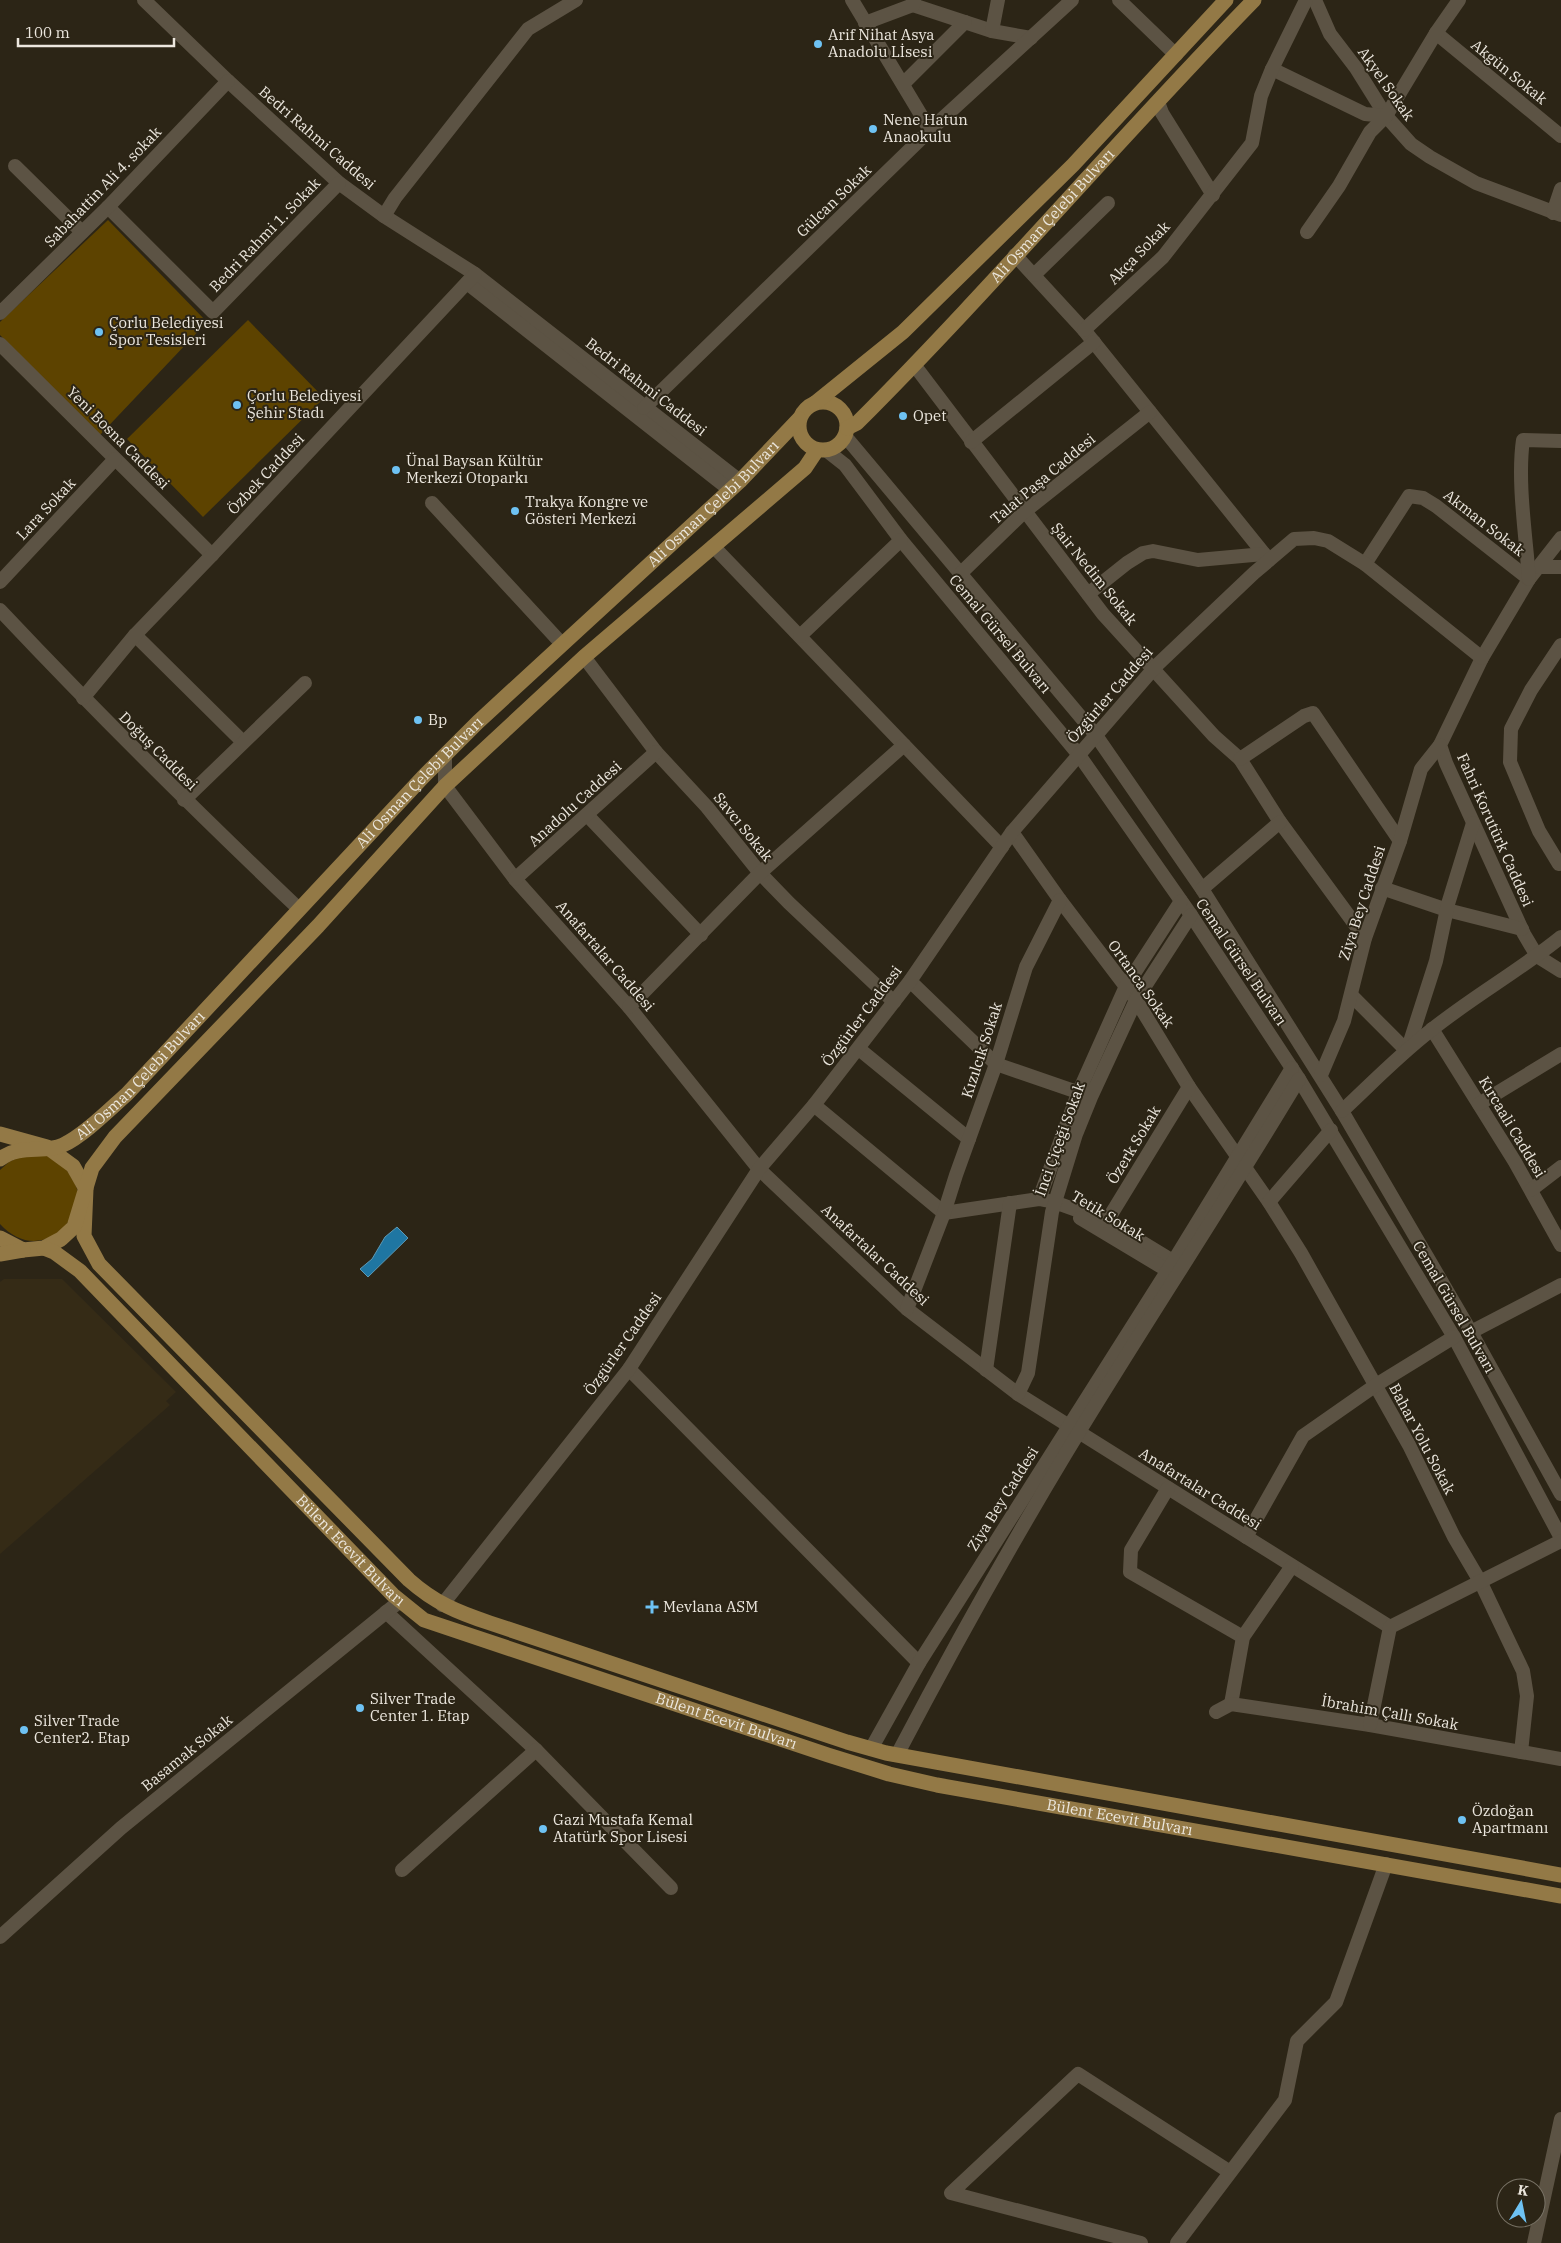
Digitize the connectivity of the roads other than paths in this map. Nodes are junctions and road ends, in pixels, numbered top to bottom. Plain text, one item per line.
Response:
1 (144, 0) edge
2 (852, 0) edge
3 (998, 0) edge
4 (1072, 0) edge
5 (1119, 0) edge
6 (1226, 0) edge
7 (1254, 0) edge
8 (1306, 0) edge
9 (1315, 0) edge
10 (1459, 0) edge
11 (573, 1) edge
12 (913, 3) edge
13 (865, 22) junction
14 (965, 22) junction
15 (992, 31) junction
16 (1436, 33) junction
17 (1031, 38) junction
18 (1176, 55) junction
19 (1272, 69) junction
20 (228, 81) junction
21 (902, 84) junction
22 (1158, 102) junction
23 (1386, 116) junction
24 (930, 130) junction
25 (1561, 136) edge
26 (15, 166) dead end
27 (340, 183) junction
28 (1561, 189) edge
29 (1213, 196) junction
30 (1108, 203) dead end
31 (108, 208) junction
32 (1557, 214) edge
33 (384, 216) junction
34 (82, 232) junction
35 (1307, 232) dead end
36 (1015, 255) junction
37 (1034, 275) junction
38 (471, 279) junction
39 (0, 313) edge
40 (528, 323) junction
41 (1084, 330) junction
42 (1094, 342) junction
43 (0, 344) edge
44 (915, 366) junction
45 (815, 403) junction
46 (644, 408) junction
47 (1150, 412) junction
48 (799, 420) junction
49 (846, 432) junction
50 (1561, 441) edge
51 (971, 442) junction
52 (822, 450) junction
53 (115, 459) junction
54 (735, 486) junction
55 (432, 503) dead end
56 (1024, 512) junction
57 (1561, 538) edge
58 (901, 540) junction
59 (713, 546) junction
60 (212, 555) junction
61 (1267, 557) junction
62 (1365, 564) junction
63 (1539, 567) junction
64 (1561, 567) edge
65 (960, 574) junction
66 (1529, 579) junction
67 (0, 582) edge
68 (1088, 594) junction
69 (0, 610) edge
70 (135, 635) junction
71 (800, 636) junction
72 (562, 644) junction
73 (1561, 645) edge
74 (584, 657) junction
75 (1482, 658) junction
76 (1153, 669) junction
77 (306, 683) dead end
78 (83, 698) junction
79 (1095, 734) junction
80 (243, 742) junction
81 (904, 745) junction
82 (1440, 745) junction
83 (656, 752) junction
84 (445, 755) junction
85 (1079, 755) junction
86 (1240, 759) junction
87 (445, 786) junction
88 (184, 800) junction
89 (587, 815) junction
90 (1280, 822) junction
91 (1474, 823) junction
92 (1012, 832) junction
93 (1400, 841) junction
94 (1002, 847) junction
95 (1561, 862) edge
96 (760, 873) junction
97 (515, 879) junction
98 (1202, 888) junction
99 (1382, 888) junction
100 (1060, 900) junction
101 (1181, 901) junction
102 (300, 909) junction
103 (1447, 910) junction
104 (1191, 915) junction
105 (1522, 928) junction
106 (701, 936) junction
107 (1561, 937) edge
108 (1365, 938) junction
109 (1537, 956) junction
110 (1561, 971) edge
111 (910, 981) junction
112 (1126, 986) junction
113 (1352, 996) junction
114 (1136, 1000) junction
115 (894, 1002) junction
116 (629, 1007) junction
117 (1432, 1029) junction
118 (859, 1048) junction
119 (1407, 1050) junction
120 (1561, 1054) edge
121 (996, 1064) junction
122 (1296, 1074) junction
123 (1320, 1075) junction
124 (1188, 1087) junction
125 (1085, 1094) junction
126 (1480, 1104) junction
127 (814, 1105) junction
128 (1342, 1111) junction
129 (1331, 1130) junction
130 (0, 1134) edge
131 (969, 1139) junction
132 (47, 1147) junction
133 (0, 1159) edge
134 (1242, 1163) junction
135 (1561, 1167) edge
136 (759, 1169) junction
137 (86, 1189) junction
138 (1531, 1190) junction
139 (1039, 1199) junction
140 (1054, 1202) junction
141 (1269, 1202) junction
142 (1010, 1203) junction
143 (944, 1213) junction
144 (1107, 1221) junction
145 (0, 1238) edge
146 (1561, 1245) edge
147 (44, 1248) junction
148 (23, 1250) junction
149 (0, 1254) edge
150 (1176, 1269) junction
151 (1561, 1285) edge
152 (907, 1309) junction
153 (1471, 1332) junction
154 (1454, 1337) junction
155 (629, 1369) junction
156 (986, 1370) junction
157 (1376, 1386) junction
158 (1018, 1394) junction
159 (1074, 1430) junction
160 (1168, 1488) junction
161 (1561, 1494) edge
162 (1246, 1537) junction
163 (1561, 1540) edge
164 (1292, 1566) junction
165 (1481, 1583) junction
166 (400, 1601) junction
167 (442, 1605) junction
168 (386, 1612) junction
169 (1390, 1627) junction
170 (1243, 1636) junction
171 (918, 1663) junction
172 (1231, 1704) junction
173 (1216, 1712) dead end
174 (1370, 1725) junction
175 (871, 1749) junction
176 (536, 1750) junction
177 (1521, 1752) junction
178 (897, 1755) junction
179 (1561, 1759) edge
180 (1386, 1864) junction
181 (402, 1870) dead end
182 (1561, 1874) edge
183 (671, 1888) dead end
184 (1561, 1896) edge
185 (0, 1937) edge
186 (1561, 2119) edge
187 (1558, 2142) edge
188 (1230, 2172) junction
189 (1141, 2243) edge
190 (1177, 2243) edge
191 (1534, 2243) edge

1 - 20 street, Bedri Rahmi Caddesi
2 - 13 street
3 - 15 street
4 - 17 street, Gülcan Sokak
5 - 18 street
6 - 18 main road, Ali Osman Çelebi Bulvarı
7 - 22 main road, Ali Osman Çelebi Bulvarı
8 - 19 street, Akça Sokak
9 - 23 street, Akyel Sokak
10 - 16 street
11 - 33 street
12 - 13 street
12 - 14 street
13 - 21 street
14 - 15 street
14 - 21 street
15 - 17 street
16 - 23 street
16 - 25 street, Akgün Sokak
17 - 24 street, Gülcan Sokak
18 - 45 main road, Ali Osman Çelebi Bulvarı
19 - 23 street
19 - 29 street, Akça Sokak
20 - 27 street, Bedri Rahmi Caddesi
20 - 31 street, Sabahattin Ali 4. sokak
21 - 24 street
22 - 29 street
22 - 36 main road, Ali Osman Çelebi Bulvarı
23 - 32 street, Akyel Sokak
23 - 35 street
24 - 46 street, Gülcan Sokak
26 - 34 street
27 - 31 street, Bedri Rahmi 1. Sokak
27 - 33 street, Bedri Rahmi Caddesi
28 - 32 street
29 - 41 street, Akça Sokak
30 - 37 street
31 - 34 street, Sabahattin Ali 4. sokak
33 - 38 street, Bedri Rahmi Caddesi
34 - 39 street, Sabahattin Ali 4. sokak
36 - 37 street
36 - 44 main road, Ali Osman Çelebi Bulvarı
37 - 41 street
38 - 40 street, Bedri Rahmi Caddesi
38 - 60 street, Özbek Caddesi
40 - 46 street, Bedri Rahmi Caddesi
40 - 54 street, Bedri Rahmi Caddesi
41 - 42 street
42 - 47 street
42 - 51 street
43 - 53 street, Yeni Bosna Caddesi
44 - 49 main road, Ali Osman Çelebi Bulvarı
44 - 51 street, Şair Nedim Sokak
45 - 48 main road
45 - 49 main road
46 - 54 street, Bedri Rahmi Caddesi
47 - 56 street, Talat Paşa Caddesi
47 - 61 street
48 - 52 main road
48 - 54 main road, Ali Osman Çelebi Bulvarı
49 - 52 main road
49 - 65 street, Cemal Gürsel Bulvarı
50 - 66 street
51 - 56 street, Şair Nedim Sokak
52 - 58 street, Cemal Gürsel Bulvarı
52 - 59 main road, Ali Osman Çelebi Bulvarı
53 - 60 street, Yeni Bosna Caddesi
53 - 67 street, Lara Sokak
54 - 72 main road, Ali Osman Çelebi Bulvarı
55 - 72 street
56 - 65 street, Talat Paşa Caddesi
56 - 68 street, Şair Nedim Sokak
57 - 63 street, Fahri Korutürk Caddesi
58 - 71 street
58 - 85 street, Cemal Gürsel Bulvarı
59 - 71 street
59 - 74 main road, Ali Osman Çelebi Bulvarı
60 - 70 street, Özbek Caddesi
61 - 62 street, Özgürler Caddesi
61 - 68 street
61 - 76 street, Özgürler Caddesi
62 - 66 street, Akman Sokak
62 - 75 street, Özgürler Caddesi
63 - 64 street
63 - 66 street, Fahri Korutürk Caddesi
65 - 79 street, Cemal Gürsel Bulvarı
66 - 75 street, Fahri Korutürk Caddesi
68 - 76 street, Şair Nedim Sokak
69 - 78 street, Doğuş Caddesi
70 - 78 street, Özbek Caddesi
70 - 80 street
71 - 81 street
72 - 84 main road, Ali Osman Çelebi Bulvarı
73 - 95 street
74 - 83 street, Savcı Sokak
74 - 87 main road, Ali Osman Çelebi Bulvarı
75 - 82 street, Fahri Korutürk Caddesi
76 - 79 street, Özgürler Caddesi
76 - 86 street, Şair Nedim Sokak
77 - 80 street
78 - 88 street, Doğuş Caddesi
79 - 85 street, Özgürler Caddesi
79 - 98 street, Cemal Gürsel Bulvarı
80 - 88 street
81 - 94 street
81 - 96 street
82 - 91 street, Fahri Korutürk Caddesi
82 - 93 street, Ziya Bey Caddesi
83 - 89 street, Anadolu Caddesi
83 - 96 street, Savcı Sokak
84 - 87 street
84 - 102 main road, Ali Osman Çelebi Bulvarı
85 - 92 street, Özgürler Caddesi
85 - 101 street, Cemal Gürsel Bulvarı
86 - 90 street, Şair Nedim Sokak
86 - 93 street
87 - 97 street, Anafartalar Caddesi
87 - 137 main road, Ali Osman Çelebi Bulvarı
88 - 102 street, Doğuş Caddesi
89 - 97 street, Anadolu Caddesi
89 - 106 street
90 - 98 street
90 - 108 street, Şair Nedim Sokak
91 - 103 street
91 - 105 street, Fahri Korutürk Caddesi
92 - 94 street, Özgürler Caddesi
92 - 100 street, Ortanca Sokak
93 - 99 street, Ziya Bey Caddesi
94 - 111 street, Özgürler Caddesi
96 - 106 street
96 - 115 street, Savcı Sokak
97 - 116 street, Anafartalar Caddesi
98 - 123 street, Cemal Gürsel Bulvarı
99 - 103 street
99 - 108 street, Ziya Bey Caddesi
100 - 112 street, Ortanca Sokak
100 - 121 street, Kızılcık Sokak
101 - 104 street, Cemal Gürsel Bulvarı
101 - 112 street, İnci Çiçeği Sokak
102 - 132 main road, Ali Osman Çelebi Bulvarı
103 - 105 street
103 - 119 street
104 - 114 street, İnci Çiçeği Sokak
104 - 122 street, Cemal Gürsel Bulvarı
105 - 109 street, Fahri Korutürk Caddesi
106 - 116 street
107 - 109 street
108 - 113 street, Ziya Bey Caddesi
109 - 110 street, Fahri Korutürk Caddesi
109 - 117 street
111 - 115 street, Özgürler Caddesi
111 - 121 street
112 - 114 street, Ortanca Sokak
112 - 125 street, İnci Çiçeği Sokak
113 - 119 street
113 - 123 street, Ziya Bey Caddesi
114 - 124 street, Ortanca Sokak
114 - 125 street, İnci Çiçeği Sokak
115 - 118 street, Özgürler Caddesi
116 - 136 street, Anafartalar Caddesi
117 - 119 street
117 - 126 street, Kırcaali Caddesi
118 - 127 street, Özgürler Caddesi
118 - 131 street
119 - 128 street
120 - 126 street
121 - 125 street
121 - 131 street, Kızılcık Sokak
122 - 129 street, Cemal Gürsel Bulvarı
122 - 134 street, Ziya Bey Caddesi
123 - 128 street, Cemal Gürsel Bulvarı
124 - 134 street, Ortanca Sokak
124 - 144 street, Özerk Sokak
125 - 139 street, İnci Çiçeği Sokak
125 - 140 street, İnci Çiçeği Sokak
126 - 138 street, Kırcaali Caddesi
127 - 136 street, Özgürler Caddesi
127 - 143 street
128 - 153 street, Cemal Gürsel Bulvarı
129 - 141 street
129 - 154 street, Cemal Gürsel Bulvarı
130 - 132 main road
131 - 143 street, Kızılcık Sokak
132 - 133 main road, Ali Osman Çelebi Bulvarı
132 - 137 main road
134 - 141 street, Bahar Yolu Sokak
134 - 150 street, Ziya Bey Caddesi
135 - 138 street
136 - 152 street, Anafartalar Caddesi
136 - 155 street, Özgürler Caddesi
137 - 147 main road, Ali Osman Çelebi Bulvarı
137 - 167 main road
138 - 146 street, Kırcaali Caddesi
139 - 140 street
139 - 142 street
140 - 144 street, Tetik Sokak
140 - 150 street, Tetik Sokak
140 - 158 street, İnci Çiçeği Sokak
141 - 157 street, Bahar Yolu Sokak
142 - 143 street
142 - 156 street
143 - 152 street, Kızılcık Sokak
144 - 150 street, Tetik Sokak
145 - 148 main road
147 - 148 main road
147 - 166 main road, Bülent Ecevit Bulvarı
148 - 149 main road
150 - 159 street, Ziya Bey Caddesi
151 - 153 street
152 - 156 street, Anafartalar Caddesi
153 - 161 street, Cemal Gürsel Bulvarı
154 - 157 street
154 - 163 street, Cemal Gürsel Bulvarı
155 - 167 street, Özgürler Caddesi
155 - 171 street
156 - 158 street, Anafartalar Caddesi
157 - 162 street
157 - 165 street, Bahar Yolu Sokak
158 - 159 street, Anafartalar Caddesi
159 - 160 street, Anafartalar Caddesi
159 - 171 street, Ziya Bey Caddesi
159 - 178 street, Ziya Bey Caddesi
160 - 162 street, Anafartalar Caddesi
160 - 170 street
162 - 164 street, Anafartalar Caddesi
163 - 165 street
164 - 169 street, Anafartalar Caddesi
164 - 170 street
165 - 169 street
165 - 177 street, Bahar Yolu Sokak
166 - 168 street, Basamak Sokak
166 - 180 main road, Bülent Ecevit Bulvarı
167 - 175 main road
168 - 176 street
168 - 185 street, Basamak Sokak
169 - 174 street
170 - 172 street
171 - 175 street, Ziya Bey Caddesi
172 - 173 street
172 - 174 street, İbrahim Çallı Sokak
174 - 177 street, İbrahim Çallı Sokak
175 - 178 main road
176 - 181 street
176 - 183 street
177 - 179 street, İbrahim Çallı Sokak
178 - 182 main road
180 - 184 main road, Bülent Ecevit Bulvarı
180 - 188 street
186 - 187 street
187 - 191 street
188 - 189 street
188 - 190 street

